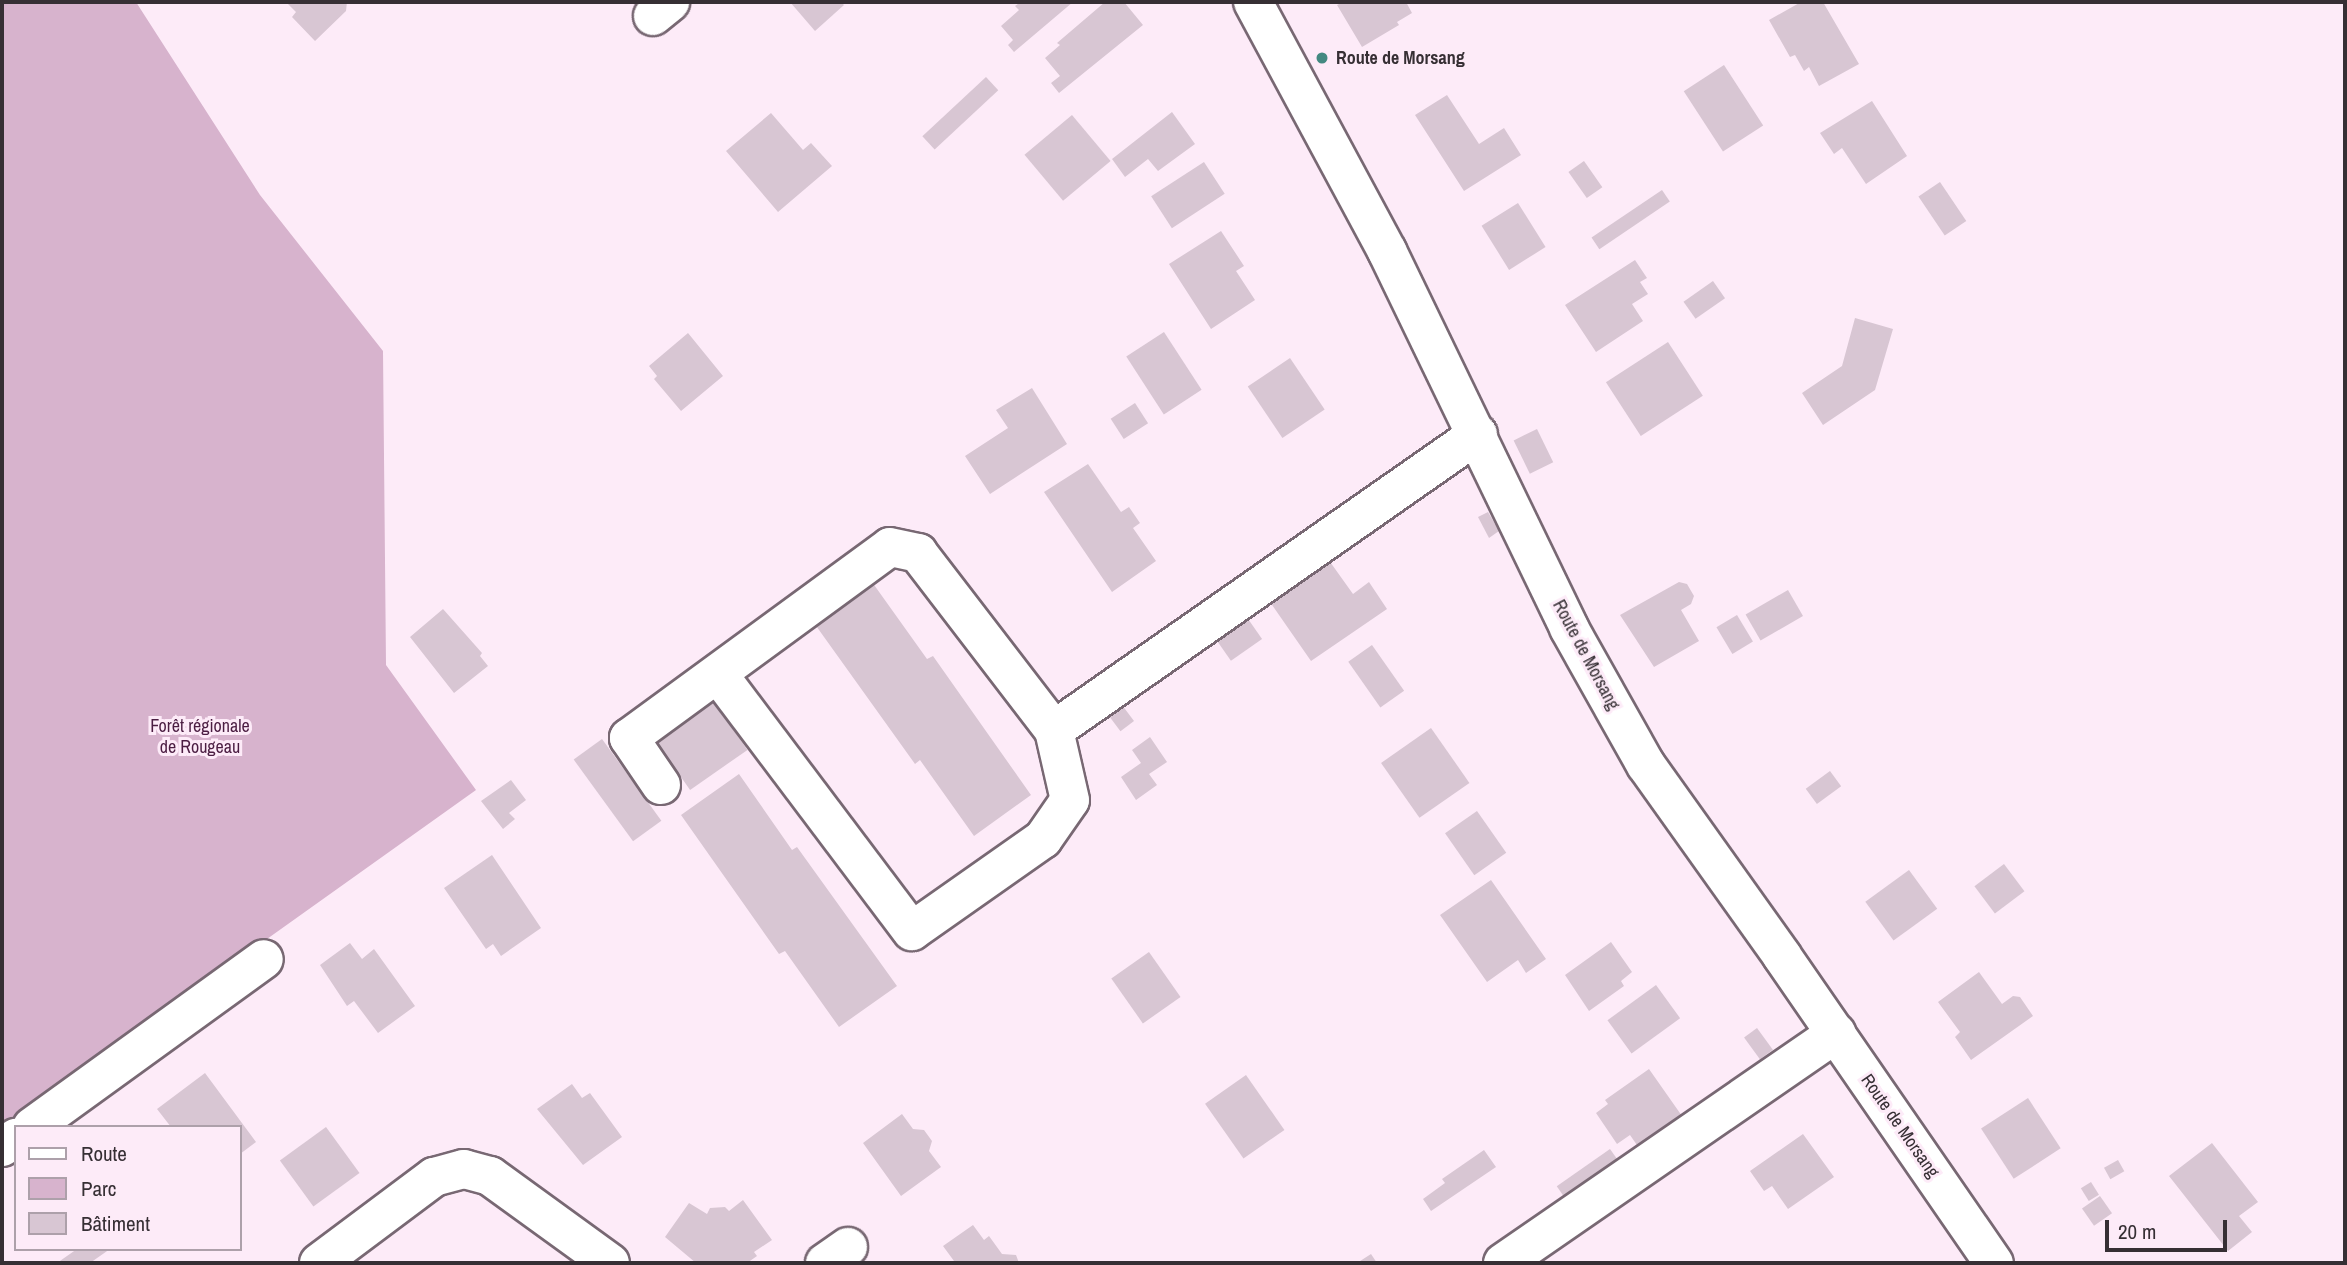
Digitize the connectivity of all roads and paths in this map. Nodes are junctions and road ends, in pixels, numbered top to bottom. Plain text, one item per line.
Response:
1 (1253, 2) edge
2 (1478, 434) junction
3 (718, 674) junction
4 (1054, 730) junction
5 (662, 785) dead end
6 (264, 959) dead end
7 (1836, 1033) junction
8 (35, 1125) edge
9 (319, 1263) edge
10 (610, 1263) edge
11 (1503, 1263) edge
12 (1994, 1263) edge

1 - 2 street, Route de Morsang
2 - 4 street
2 - 7 street, Route de Morsang
3 - 4 street
3 - 4 street
3 - 5 street
6 - 8 street
7 - 11 street
7 - 12 street, Route de Morsang
9 - 10 street

